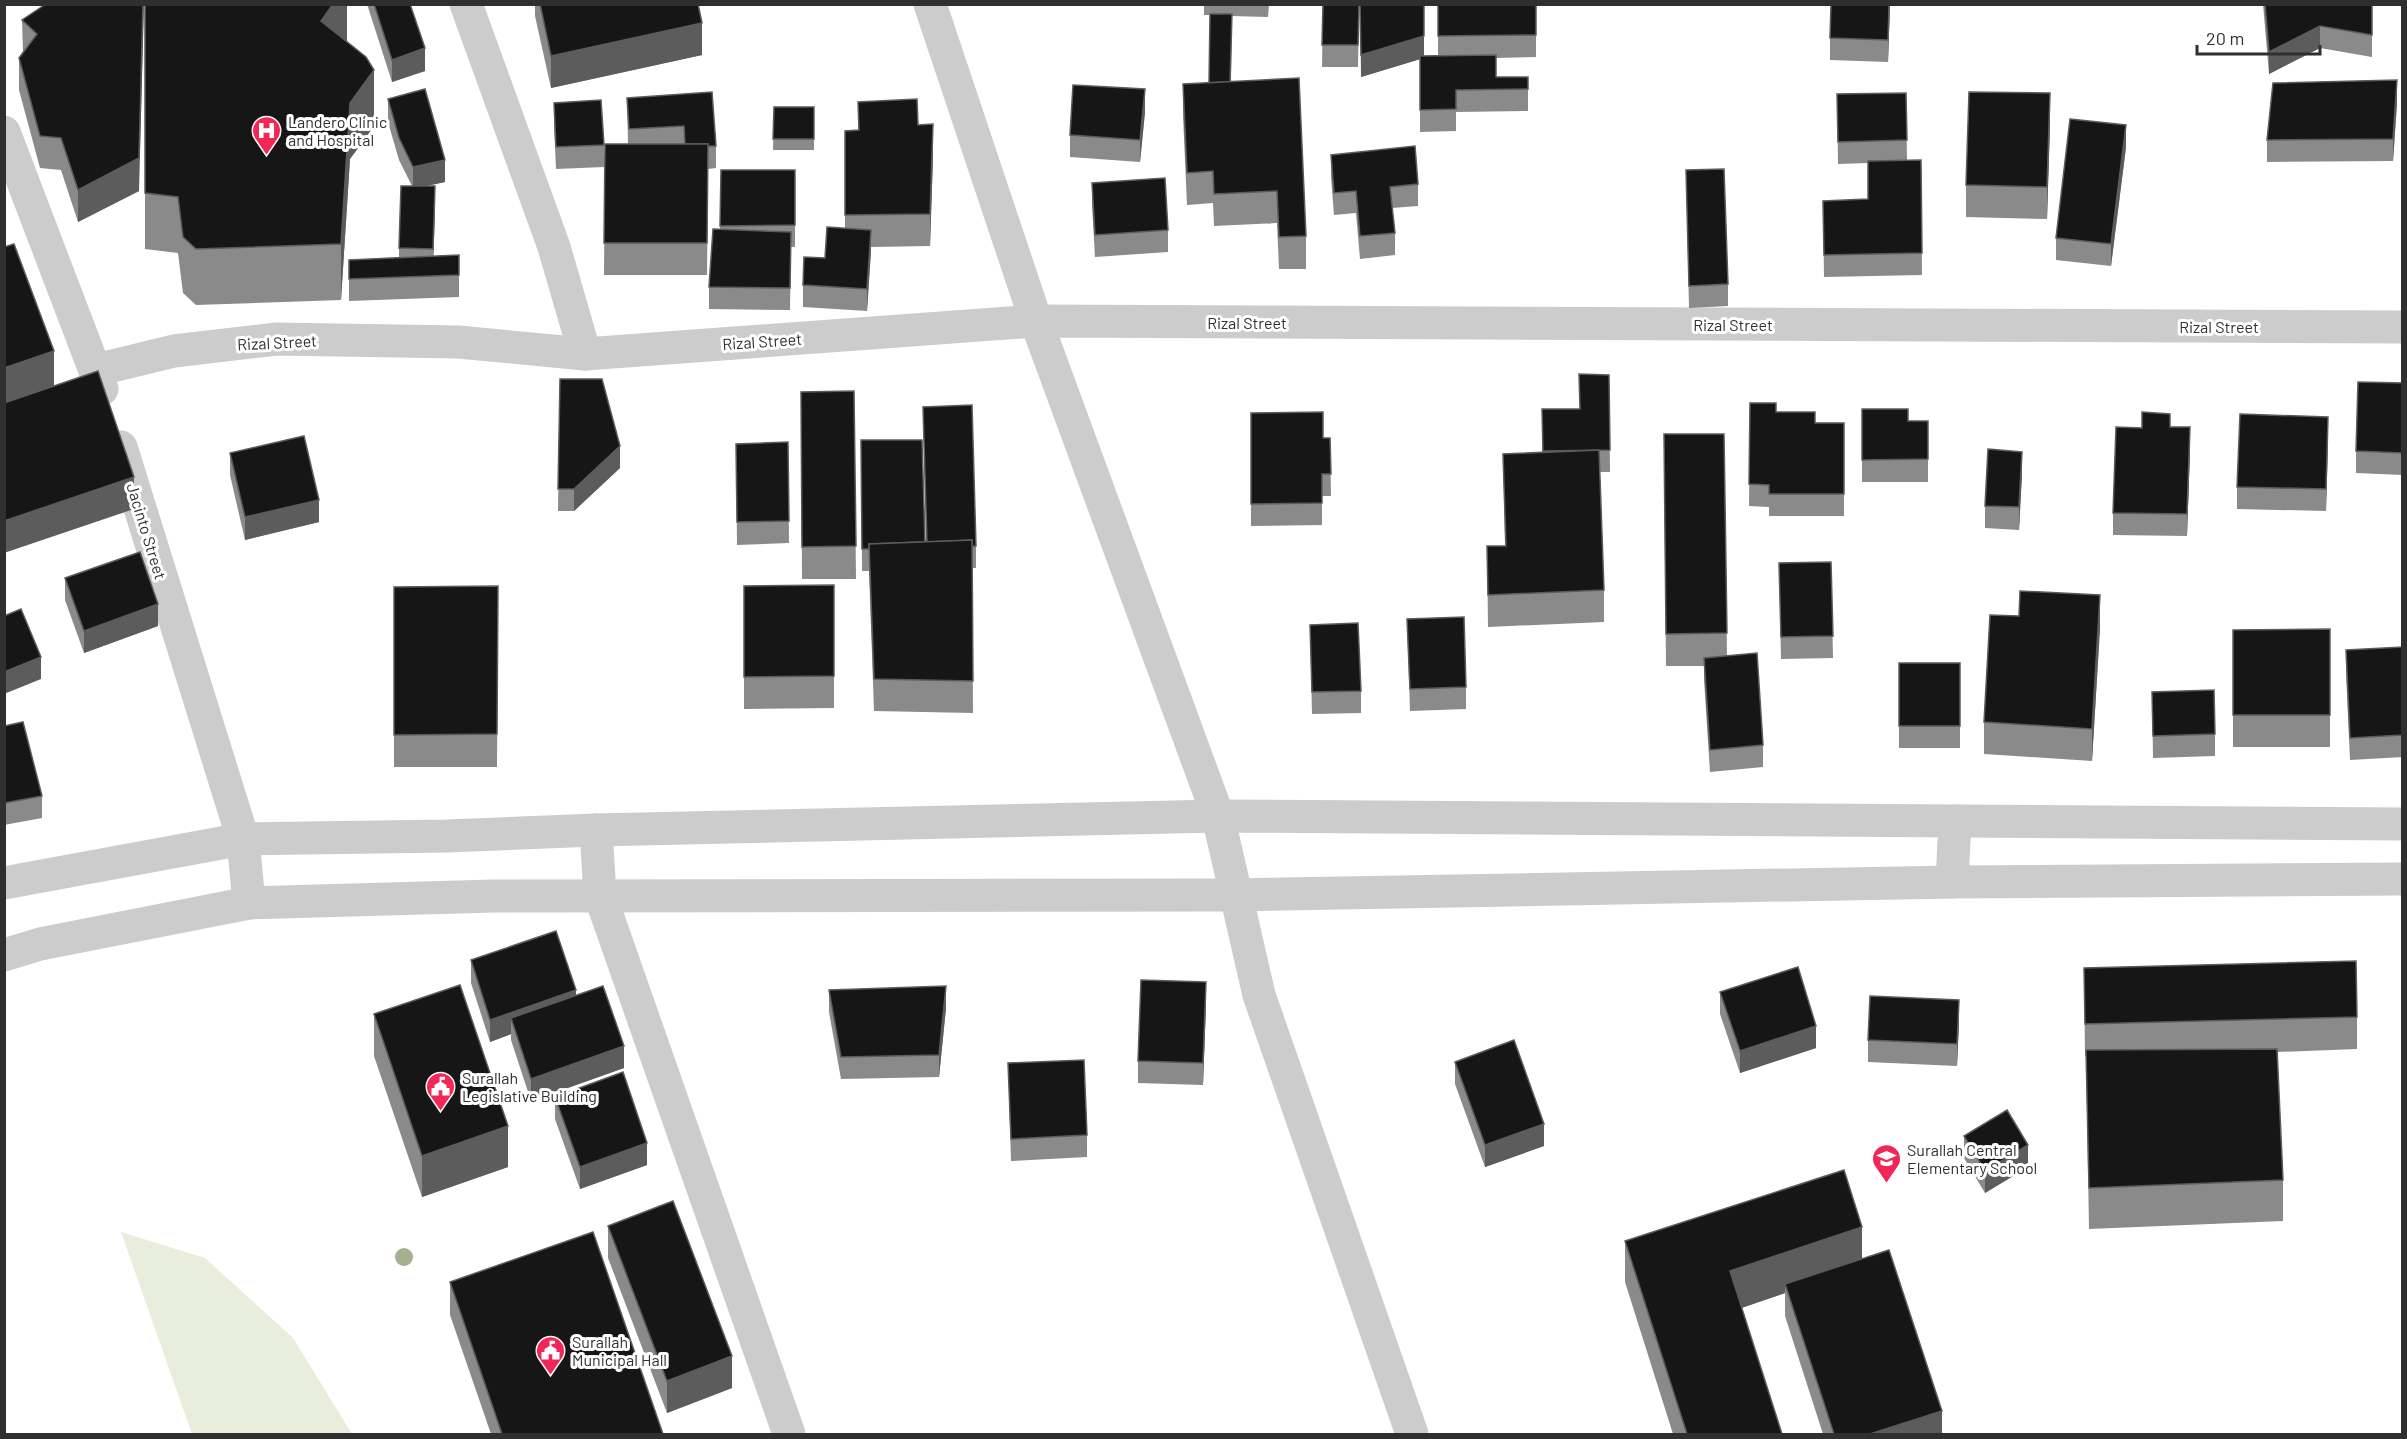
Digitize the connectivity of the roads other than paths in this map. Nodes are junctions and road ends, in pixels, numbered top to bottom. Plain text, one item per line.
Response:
1 (466, 4) edge
2 (930, 4) edge
3 (4, 132) edge
4 (1036, 321) junction
5 (2403, 327) edge
6 (585, 354) junction
7 (96, 370) junction
8 (1218, 816) junction
9 (1955, 820) junction
10 (2403, 824) edge
11 (596, 830) junction
12 (243, 839) junction
13 (2403, 879) edge
14 (1952, 882) junction
15 (4, 884) edge
16 (600, 895) junction
17 (1235, 895) junction
18 (249, 903) junction
19 (4, 955) edge
20 (789, 1434) edge
21 (1413, 1434) edge

1 - 6 street
2 - 4 street
3 - 7 street, Jacinto Street
4 - 5 street, Rizal Street
4 - 6 street, Rizal Street
4 - 8 street
6 - 7 street, Rizal Street
7 - 12 street, Jacinto Street
8 - 9 street
8 - 11 street
8 - 17 street
9 - 10 street
9 - 14 street
11 - 12 street
11 - 16 street
12 - 15 street
12 - 18 street, Jacinto Street
13 - 14 street
14 - 17 street
16 - 17 street
16 - 18 street
16 - 20 street
17 - 21 street
18 - 19 street

